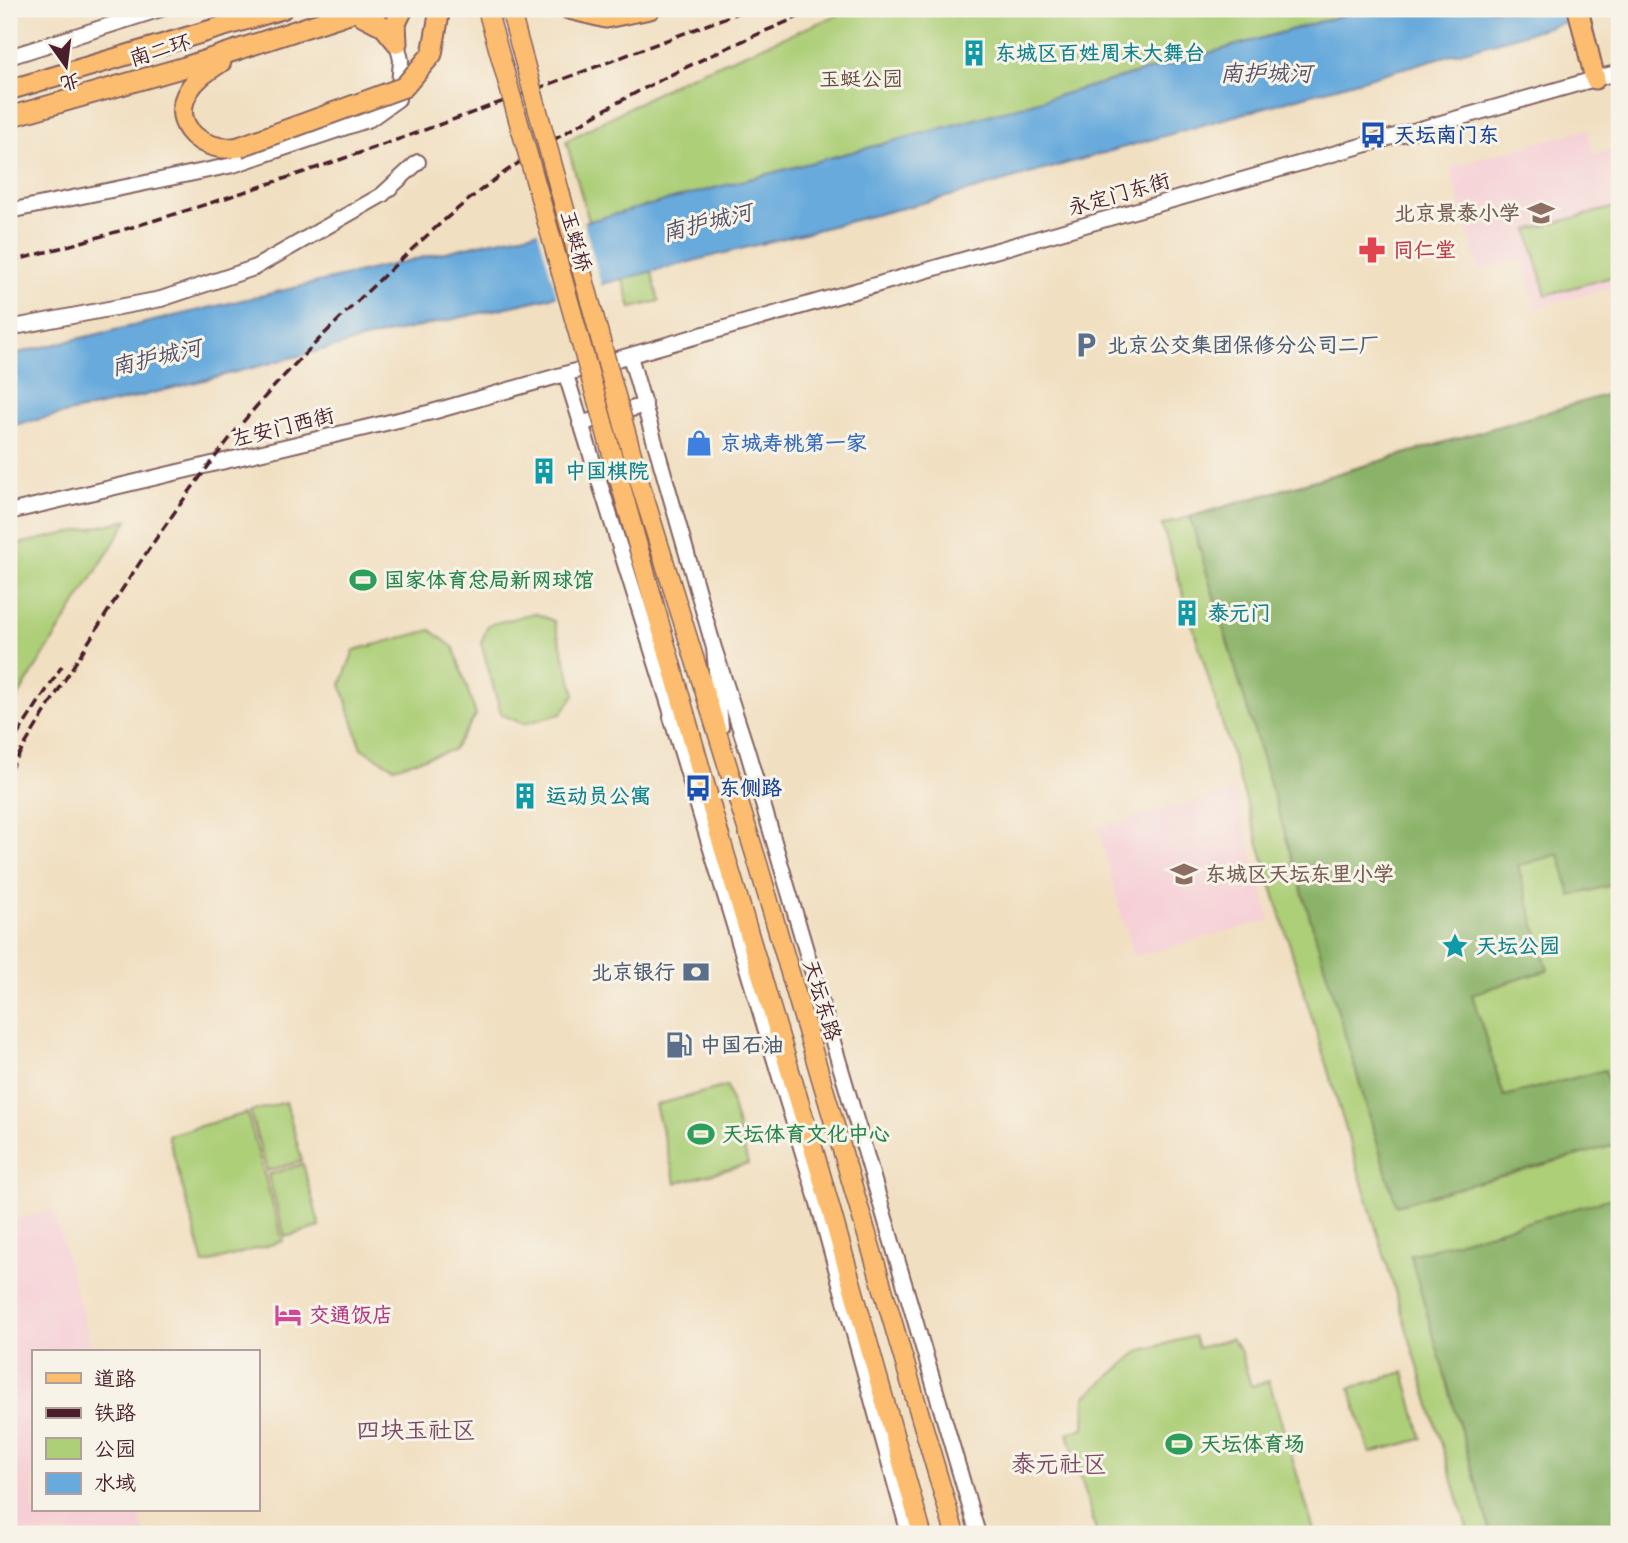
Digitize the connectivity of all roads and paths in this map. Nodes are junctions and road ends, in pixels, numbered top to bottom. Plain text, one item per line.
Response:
1 (160, 9) edge
2 (282, 9) edge
3 (403, 9) edge
4 (440, 9) edge
5 (487, 9) edge
6 (500, 9) edge
7 (510, 9) edge
8 (569, 9) edge
9 (650, 9) edge
10 (1578, 9) edge
11 (1591, 9) edge
12 (358, 10) edge
13 (1592, 40) junction
14 (397, 43) junction
15 (239, 49) junction
16 (9, 57) edge
17 (1608, 76) edge
18 (9, 90) edge
19 (9, 117) edge
20 (418, 162) dead end
21 (9, 211) edge
22 (9, 328) edge
23 (630, 356) junction
24 (597, 365) junction
25 (566, 374) junction
26 (645, 405) junction
27 (580, 424) junction
28 (639, 480) joint
29 (9, 512) edge
30 (714, 648) junction
31 (671, 717) junction
32 (724, 757) junction
33 (706, 783) junction
34 (909, 1534) edge
35 (922, 1534) edge
36 (956, 1534) edge
37 (978, 1534) edge

1 - 16 street
2 - 18 highway, 南二环
3 - 14 highway
4 - 15 highway, bridge
5 - 33 main road, 玉蜓桥, bridge
6 - 24 street
7 - 28 main road, 玉蜓桥, bridge
8 - 9 highway
10 - 13 highway
11 - 13 highway
12 - 14 highway
12 - 15 highway, 南二环
13 - 17 highway
14 - 21 street
15 - 19 highway, 南二环
17 - 23 street, 永定门东街
20 - 22 street
23 - 24 street, 永定门东街
23 - 26 street
24 - 25 street, 左安门西街
25 - 27 street
25 - 29 street, 左安门西街
26 - 27 street
26 - 30 street
27 - 31 street
28 - 32 main road, 天坛东路
30 - 32 street
30 - 37 street
31 - 33 street
31 - 34 street
32 - 36 main road, 天坛东路
33 - 35 main road

